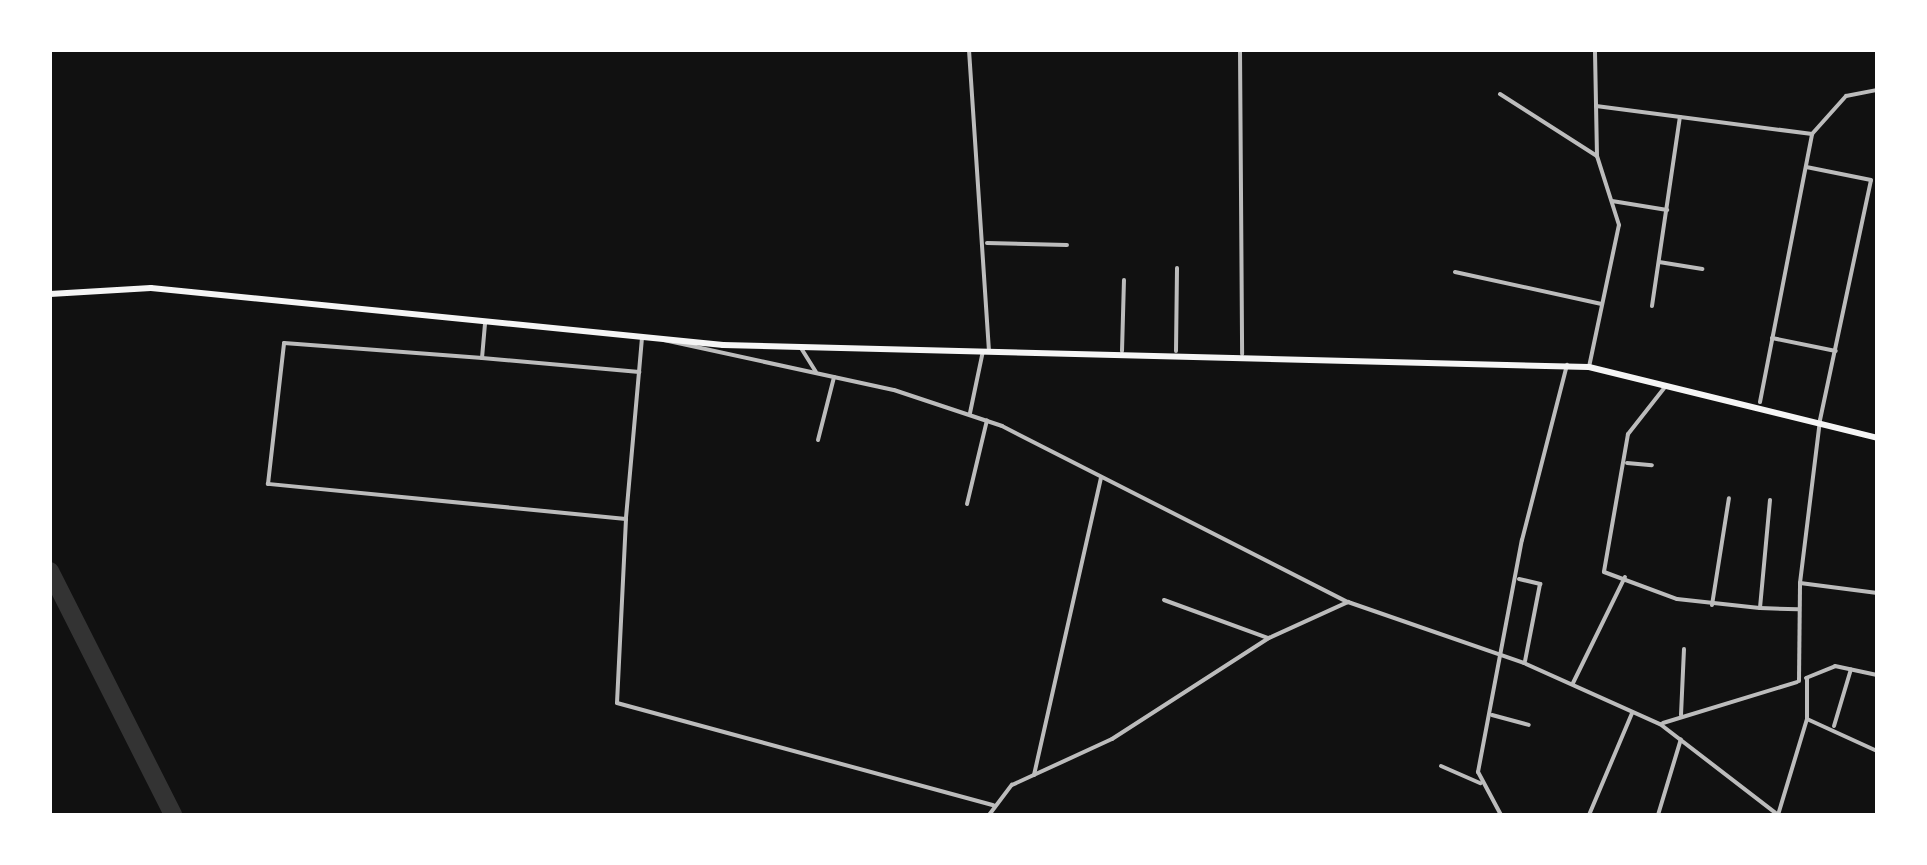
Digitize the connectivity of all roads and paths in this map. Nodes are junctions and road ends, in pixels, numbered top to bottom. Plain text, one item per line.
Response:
1 (969, 50) edge
2 (1240, 50) edge
3 (1595, 50) edge
4 (1877, 90) edge
5 (1500, 94) dead end
6 (1596, 106) junction
7 (1680, 117) junction
8 (1812, 134) junction
9 (1597, 156) junction
10 (1806, 166) junction
11 (1612, 201) junction
12 (1667, 210) junction
13 (987, 243) junction
14 (1067, 244) dead end
15 (1659, 262) junction
16 (1177, 268) dead end
17 (1702, 269) dead end
18 (1455, 272) dead end
19 (1124, 280) dead end
20 (50, 294) edge
21 (1604, 304) junction
22 (1652, 306) dead end
23 (485, 322) junction
24 (642, 338) junction
25 (1772, 338) junction
26 (664, 340) junction
27 (801, 348) junction
28 (986, 351) junction
29 (1122, 351) junction
30 (1176, 351) junction
31 (1836, 351) junction
32 (1242, 354) junction
33 (482, 358) junction
34 (1567, 365) junction
35 (1589, 366) junction
36 (640, 372) junction
37 (816, 372) junction
38 (834, 377) junction
39 (1668, 384) junction
40 (1760, 402) junction
41 (970, 414) junction
42 (987, 420) junction
43 (1820, 420) junction
44 (1877, 438) edge
45 (818, 440) dead end
46 (1626, 463) junction
47 (1652, 465) dead end
48 (1101, 476) junction
49 (1730, 498) dead end
50 (1770, 500) dead end
51 (966, 504) dead end
52 (626, 519) junction
53 (1625, 578) junction
54 (1519, 579) junction
55 (1800, 583) junction
56 (1877, 592) edge
57 (1164, 600) dead end
58 (1348, 602) junction
59 (1712, 605) junction
60 (1760, 608) junction
61 (1798, 609) junction
62 (1269, 638) junction
63 (1684, 649) dead end
64 (1503, 658) junction
65 (1524, 663) junction
66 (1851, 668) junction
67 (1877, 675) edge
68 (1807, 678) junction
69 (1799, 682) junction
70 (1573, 684) junction
71 (1632, 712) junction
72 (1492, 715) junction
73 (1681, 717) junction
74 (1808, 719) junction
75 (1660, 724) junction
76 (1529, 725) dead end
77 (1834, 726) junction
78 (1681, 738) junction
79 (1877, 751) edge
80 (1441, 766) dead end
81 (1034, 774) junction
82 (1480, 783) junction
83 (993, 805) junction
84 (1766, 812) edge
85 (988, 815) edge
86 (1501, 815) edge
87 (1588, 815) edge
88 (1658, 815) edge
89 (1778, 815) edge

1 - 13 street
2 - 32 street
3 - 6 street
4 - 8 street
5 - 9 street
6 - 7 street
6 - 9 street
7 - 8 street
7 - 12 street
8 - 10 street
9 - 11 street
10 - 25 street
10 - 31 street
11 - 12 street
11 - 21 street
12 - 15 street
13 - 14 street
13 - 28 street
15 - 17 street
15 - 22 street
16 - 30 street
18 - 21 street
19 - 29 street
20 - 23 main road
21 - 35 street
23 - 24 main road
23 - 33 street
24 - 26 main road
24 - 36 street
25 - 31 street
25 - 40 street
26 - 27 main road
26 - 37 street
27 - 28 main road
27 - 37 street
28 - 29 main road
28 - 41 street
29 - 30 main road
30 - 32 main road
31 - 43 street
32 - 34 main road
33 - 36 street
33 - 52 street
34 - 35 main road
34 - 54 street
35 - 39 main road
36 - 52 street
37 - 38 street
38 - 41 street
38 - 45 street
39 - 40 main road
39 - 46 street
40 - 43 main road
41 - 42 street
42 - 48 street
42 - 51 street
43 - 44 main road
43 - 55 street
46 - 47 street
46 - 53 street
48 - 58 street
48 - 81 street
49 - 59 street
50 - 60 street
52 - 83 street
53 - 59 street
53 - 70 street
54 - 64 street
54 - 65 street
55 - 56 street
55 - 61 street
57 - 62 street
58 - 62 street
58 - 64 street
59 - 60 street
60 - 61 street
61 - 69 street
62 - 81 street
63 - 73 street
64 - 65 street
64 - 72 street
65 - 70 street
66 - 67 street
66 - 68 street
66 - 77 street
68 - 69 street
68 - 74 street
69 - 73 street
70 - 71 street
71 - 75 street
71 - 87 street
72 - 76 street
72 - 82 street
73 - 75 street
74 - 77 street
74 - 89 street
75 - 78 street
77 - 79 street
78 - 84 street
78 - 88 street
80 - 82 street
81 - 83 street
82 - 86 street
83 - 85 street
84 - 89 street

